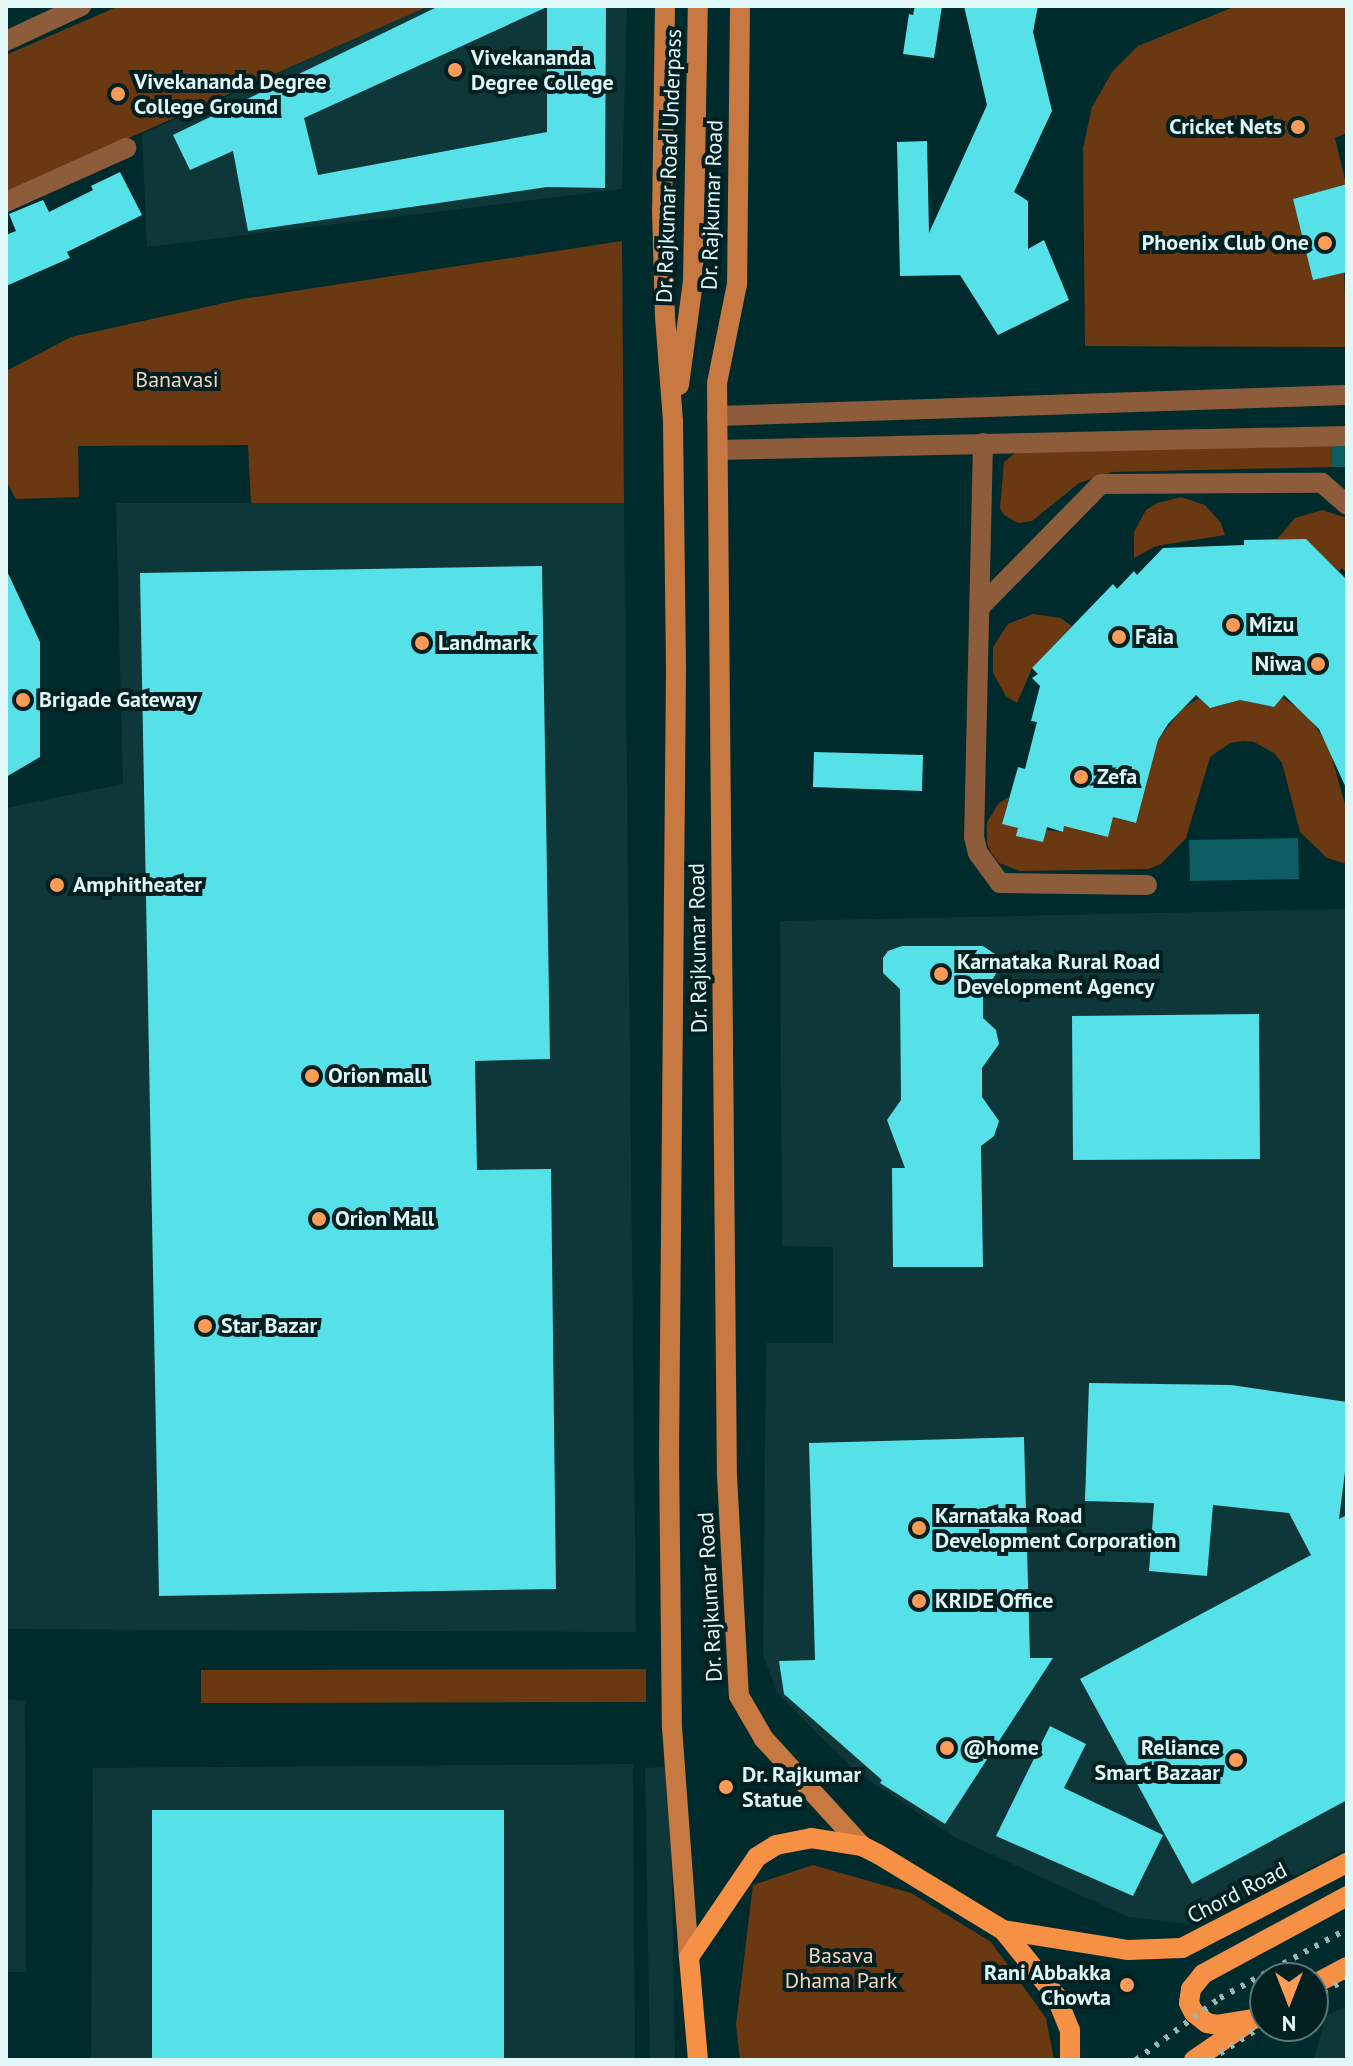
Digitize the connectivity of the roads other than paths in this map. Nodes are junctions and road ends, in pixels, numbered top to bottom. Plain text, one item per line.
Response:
1 (81, 6) edge
2 (665, 6) edge
3 (698, 6) edge
4 (740, 6) edge
5 (6, 41) edge
6 (126, 148) dead end
7 (6, 202) edge
8 (1347, 395) edge
9 (717, 416) junction
10 (673, 422) junction
11 (1347, 436) edge
12 (983, 443) junction
13 (718, 450) junction
14 (1347, 505) edge
15 (981, 606) junction
16 (1147, 885) dead end
17 (862, 1846) junction
18 (1347, 1863) edge
19 (1347, 1896) edge
20 (1003, 1930) junction
21 (689, 1957) junction
22 (1347, 1967) edge
23 (1329, 1977) edge
24 (1249, 2017) edge
25 (1249, 2023) edge
26 (698, 2060) edge
27 (1070, 2060) edge
28 (1194, 2060) edge

1 - 5 street
2 - 10 main road
3 - 10 main road, Dr. Rajkumar Road Underpass
4 - 9 main road, Dr. Rajkumar Road
6 - 7 street
8 - 9 street
9 - 13 main road, Dr. Rajkumar Road
10 - 21 main road, Dr. Rajkumar Road
11 - 12 street
12 - 13 street
12 - 15 street
13 - 17 main road, Dr. Rajkumar Road
14 - 15 street
15 - 16 street
17 - 20 main road
17 - 21 main road
18 - 20 main road, Chord Road
19 - 24 main road
20 - 27 main road
21 - 26 main road
22 - 23 main road
25 - 28 main road

